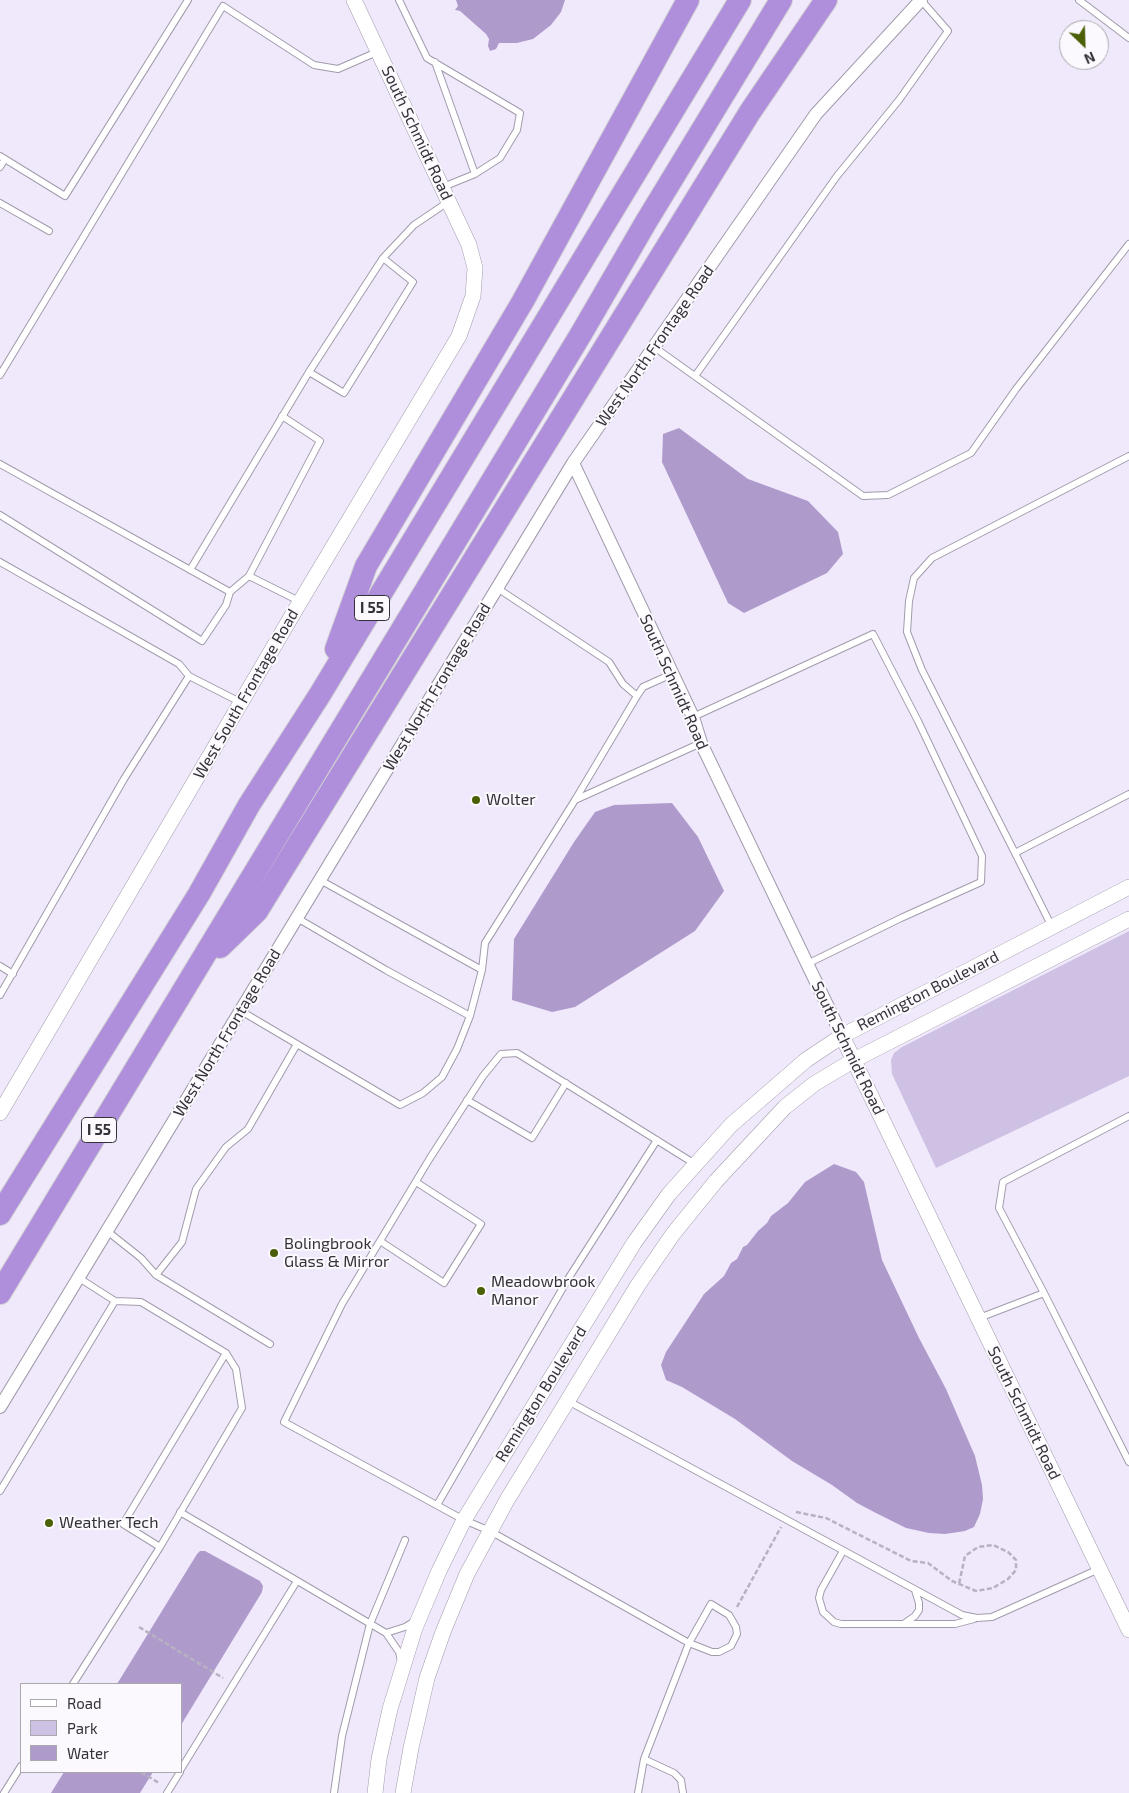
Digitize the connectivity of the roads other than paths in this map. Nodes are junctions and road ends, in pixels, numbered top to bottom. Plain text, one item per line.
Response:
1 (188, 0) edge
2 (354, 0) edge
3 (399, 0) edge
4 (688, 0) edge
5 (740, 0) edge
6 (781, 0) edge
7 (826, 0) edge
8 (921, 0) edge
9 (1079, 0) edge
10 (1129, 38) edge
11 (378, 51) junction
12 (435, 62) junction
13 (2, 157) edge
14 (0, 167) edge
15 (475, 174) junction
16 (446, 194) junction
17 (0, 203) edge
18 (49, 232) dead end
19 (1129, 244) edge
20 (383, 258) junction
21 (475, 268) joint
22 (654, 347) junction
23 (309, 372) junction
24 (0, 375) edge
25 (695, 376) junction
26 (282, 416) junction
27 (1129, 456) edge
28 (573, 463) junction
29 (0, 464) edge
30 (0, 515) edge
31 (0, 562) edge
32 (190, 570) junction
33 (249, 576) junction
34 (497, 588) junction
35 (230, 592) junction
36 (300, 602) junction
37 (672, 674) junction
38 (189, 676) junction
39 (319, 696) junction
40 (637, 696) junction
41 (241, 702) junction
42 (693, 717) junction
43 (701, 743) junction
44 (1129, 794) edge
45 (575, 800) junction
46 (1015, 853) junction
47 (320, 880) junction
48 (1129, 887) edge
49 (297, 918) junction
50 (1129, 919) edge
51 (1052, 927) junction
52 (807, 964) junction
53 (0, 966) edge
54 (197, 968) junction
55 (482, 970) junction
56 (12, 974) junction
57 (0, 995) edge
58 (240, 1011) junction
59 (470, 1016) junction
60 (842, 1036) junction
61 (297, 1044) junction
62 (854, 1060) junction
63 (566, 1083) junction
64 (467, 1100) junction
65 (0, 1113) edge
66 (1129, 1116) edge
67 (657, 1140) junction
68 (695, 1164) junction
69 (416, 1182) junction
70 (0, 1214) edge
71 (107, 1231) junction
72 (380, 1241) junction
73 (156, 1276) junction
74 (79, 1278) junction
75 (0, 1293) edge
76 (1044, 1293) junction
77 (115, 1301) junction
78 (979, 1318) junction
79 (270, 1344) dead end
80 (226, 1353) junction
81 (567, 1401) junction
82 (0, 1407) edge
83 (1129, 1462) edge
84 (0, 1491) edge
85 (437, 1505) junction
86 (180, 1512) junction
87 (464, 1520) junction
88 (490, 1531) junction
89 (405, 1540) dead end
90 (160, 1547) junction
91 (843, 1551) junction
92 (1100, 1568) junction
93 (297, 1581) junction
94 (914, 1590) junction
95 (977, 1618) junction
96 (418, 1620) junction
97 (370, 1624) junction
98 (896, 1624) junction
99 (1129, 1630) edge
100 (386, 1633) junction
101 (689, 1643) junction
102 (402, 1669) junction
103 (74, 1683) edge
104 (644, 1759) junction
105 (20, 1768) edge
106 (182, 1768) edge
107 (179, 1773) edge
108 (4, 1793) edge
109 (167, 1793) edge
110 (334, 1793) edge
111 (376, 1793) edge
112 (403, 1793) edge
113 (638, 1793) edge
114 (683, 1793) edge

1 - 13 lane
2 - 11 street, South Schmidt Road
3 - 12 lane
4 - 39 highway
5 - 39 highway, I 55
6 - 54 highway, I 55
7 - 54 highway
8 - 22 street, West North Frontage Road
8 - 25 lane
9 - 10 lane
11 - 16 street, South Schmidt Road
11 - 24 lane
12 - 15 lane
12 - 15 lane
13 - 14 lane
15 - 16 lane
16 - 20 lane
16 - 21 street, South Schmidt Road
17 - 18 lane
19 - 25 lane
20 - 23 lane
20 - 23 lane
21 - 36 street, West South Frontage Road
22 - 25 lane
22 - 28 street, West North Frontage Road
23 - 26 lane
26 - 32 lane
26 - 33 lane
27 - 46 lane
28 - 34 street, West North Frontage Road
28 - 37 street, South Schmidt Road
29 - 32 lane
30 - 35 lane
31 - 38 lane
32 - 35 lane
33 - 35 lane
33 - 36 lane
34 - 40 lane
34 - 47 street, West North Frontage Road
36 - 41 street, West South Frontage Road
37 - 40 lane
37 - 42 street, South Schmidt Road
38 - 41 lane
38 - 56 lane
39 - 70 highway, I 55
40 - 45 lane
41 - 65 street, West South Frontage Road
42 - 43 street, South Schmidt Road
42 - 52 lane
43 - 45 lane
43 - 52 street, South Schmidt Road
44 - 46 lane
45 - 55 lane
46 - 51 lane
47 - 49 street, West North Frontage Road
47 - 55 lane
48 - 51 street, Remington Boulevard
49 - 58 street, West North Frontage Road
49 - 59 lane
50 - 62 street, Remington Boulevard
51 - 60 street, Remington Boulevard
52 - 60 street, South Schmidt Road
53 - 56 lane
54 - 75 highway, I 55
55 - 59 lane
56 - 57 lane
58 - 61 lane
58 - 71 street, West North Frontage Road
59 - 61 lane
60 - 62 street, South Schmidt Road
60 - 68 street, Remington Boulevard
61 - 73 lane
62 - 78 street, South Schmidt Road
62 - 81 street, Remington Boulevard
63 - 64 lane
63 - 64 lane
63 - 67 lane
64 - 69 lane
66 - 76 lane
67 - 68 lane
67 - 85 lane
68 - 87 street, Remington Boulevard
69 - 72 lane
69 - 72 lane
71 - 73 lane
71 - 74 street, West North Frontage Road
72 - 85 lane
73 - 79 lane
74 - 77 lane
74 - 82 street, West North Frontage Road
76 - 78 lane
76 - 83 lane
77 - 80 lane
77 - 84 lane
78 - 92 street, South Schmidt Road
80 - 86 lane
80 - 90 lane
81 - 88 street, Remington Boulevard
81 - 91 lane
85 - 87 lane
86 - 90 lane
86 - 93 lane
87 - 88 lane
87 - 96 street, Remington Boulevard
88 - 101 lane
88 - 112 street, Remington Boulevard
89 - 97 lane
90 - 103 lane
91 - 94 lane
91 - 98 lane
92 - 95 lane
92 - 99 street, South Schmidt Road
93 - 97 lane
93 - 106 lane
94 - 95 lane
94 - 98 lane
95 - 98 lane
96 - 100 lane
96 - 102 street, Remington Boulevard
97 - 100 lane
97 - 110 lane
100 - 102 lane
101 - 101 lane
101 - 104 lane
102 - 111 street, Remington Boulevard
104 - 113 lane
104 - 114 lane
105 - 108 lane
107 - 109 lane

